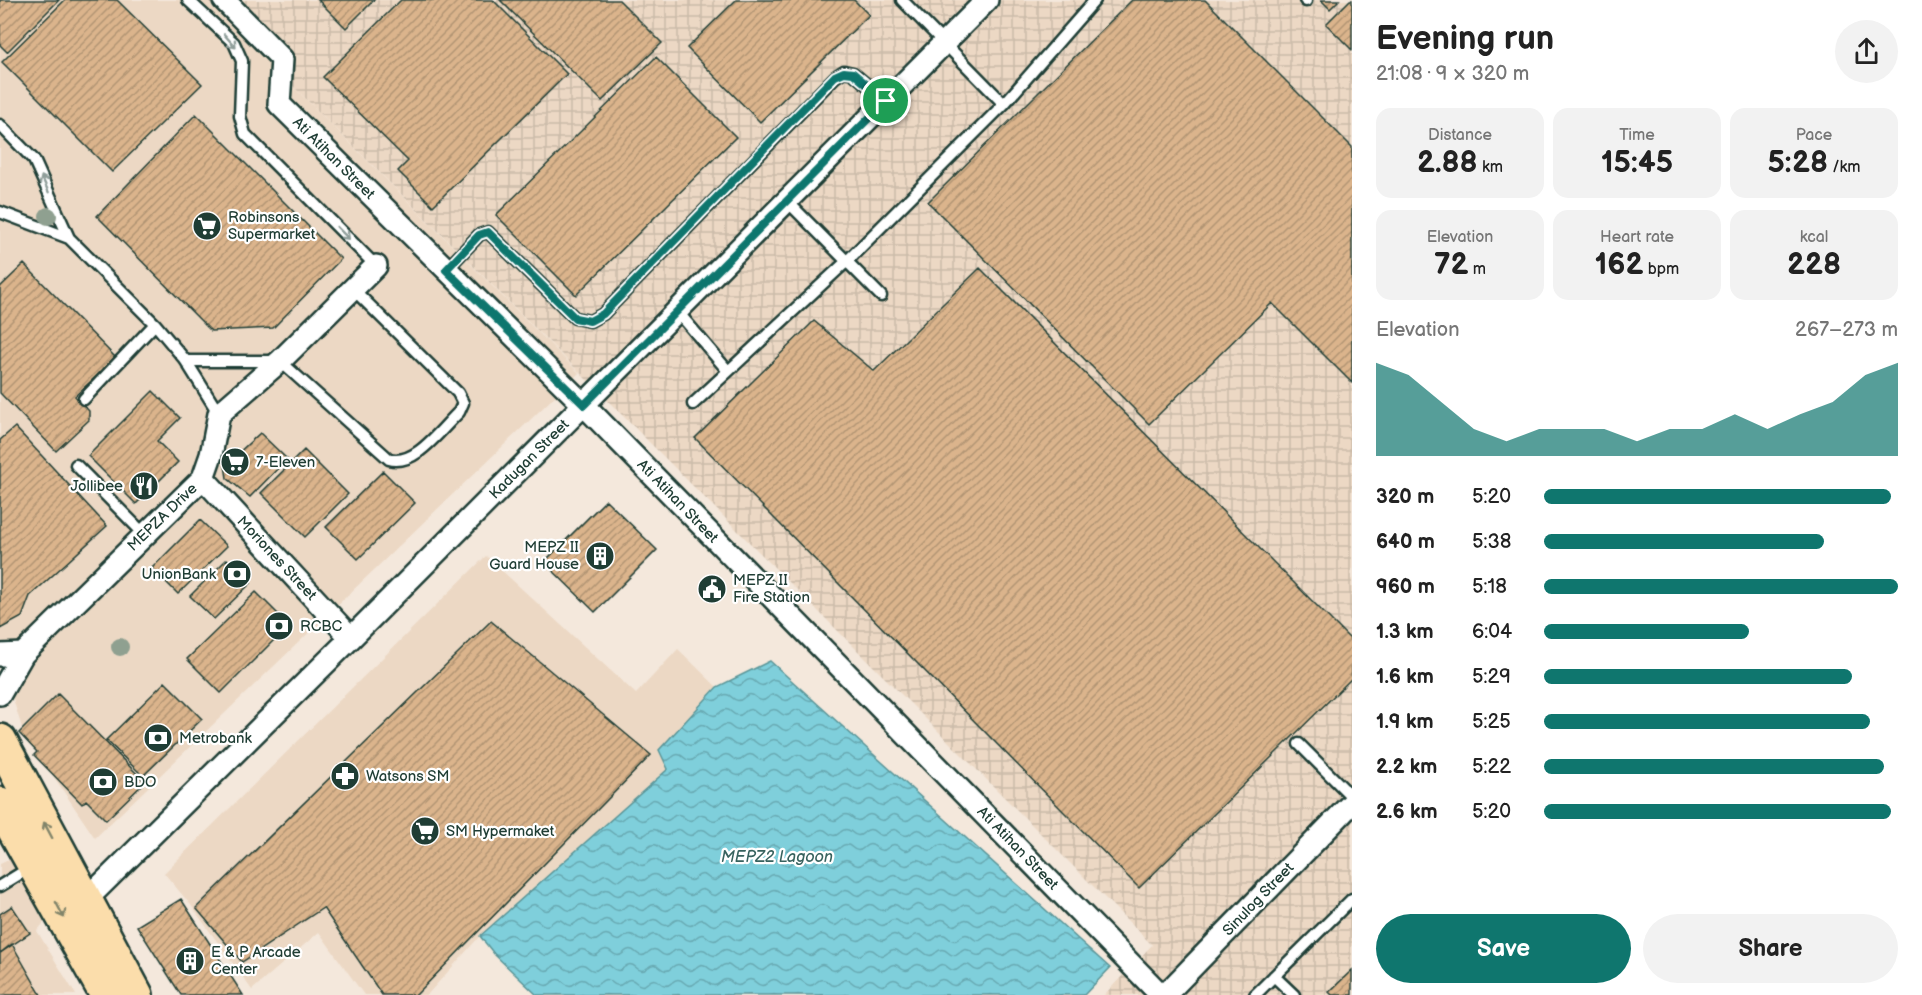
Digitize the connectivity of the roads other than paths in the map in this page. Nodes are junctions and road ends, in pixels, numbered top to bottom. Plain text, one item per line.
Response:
1 (188, 0) edge
2 (224, 0) edge
3 (902, 0) edge
4 (987, 0) edge
5 (1095, 0) edge
6 (945, 42) junction
7 (886, 101) junction
8 (1004, 104) junction
9 (0, 125) edge
10 (787, 201) junction
11 (0, 212) edge
12 (69, 238) junction
13 (847, 261) junction
14 (376, 266) joint
15 (446, 270) junction
16 (353, 289) junction
17 (882, 296) dead end
18 (677, 311) junction
19 (155, 324) junction
20 (186, 361) junction
21 (280, 361) junction
22 (728, 371) junction
23 (84, 399) dead end
24 (693, 404) dead end
25 (584, 405) junction
26 (219, 414) junction
27 (76, 465) dead end
28 (203, 478) junction
29 (144, 534) junction
30 (351, 638) junction
31 (23, 654) junction
32 (0, 655) edge
33 (0, 694) edge
34 (0, 741) edge
35 (1299, 744) dead end
36 (1352, 796) edge
37 (1352, 803) edge
38 (0, 804) edge
39 (35, 865) junction
40 (0, 886) edge
41 (1352, 899) edge
42 (86, 900) junction
43 (1274, 976) junction
44 (107, 995) edge
45 (136, 995) edge
46 (1163, 995) edge
47 (1255, 995) edge
48 (1294, 995) edge

1 -> 14 lane
2 - 15 street, Ati Atihan Street
3 - 6 lane
4 - 6 street, Kadugan Street
5 - 8 lane
6 - 7 street, Kadugan Street
6 - 8 lane
7 - 10 street, Kadugan Street
7 - 15 lane
8 - 13 lane
12 -> 9 lane
10 - 13 lane
10 - 18 street, Kadugan Street
11 - 12 lane
12 - 19 lane
13 - 17 lane
13 - 22 lane
14 - 16 street
15 - 25 street, Ati Atihan Street
16 - 21 street
16 - 21 lane
18 - 22 lane
18 - 25 street, Kadugan Street
19 - 20 lane
19 - 23 lane
20 - 21 lane
20 - 26 lane
21 - 26 street
22 - 24 lane
25 - 30 street, Kadugan Street
25 - 46 street, Ati Atihan Street
26 - 28 street, MEPZA Drive
27 - 29 lane
28 - 29 street, MEPZA Drive
28 - 30 street, Moriones Street
29 - 31 street, MEPZA Drive
30 - 42 street
31 - 32 street
31 - 33 street, MEPZA Drive
42 -> 34 main road
35 - 36 lane
37 - 46 street, Sinulog Street
38 - 39 main road
39 - 40 lane
39 -> 44 main road
41 - 43 lane
42 - 45 main road
43 - 47 lane
43 - 48 lane

